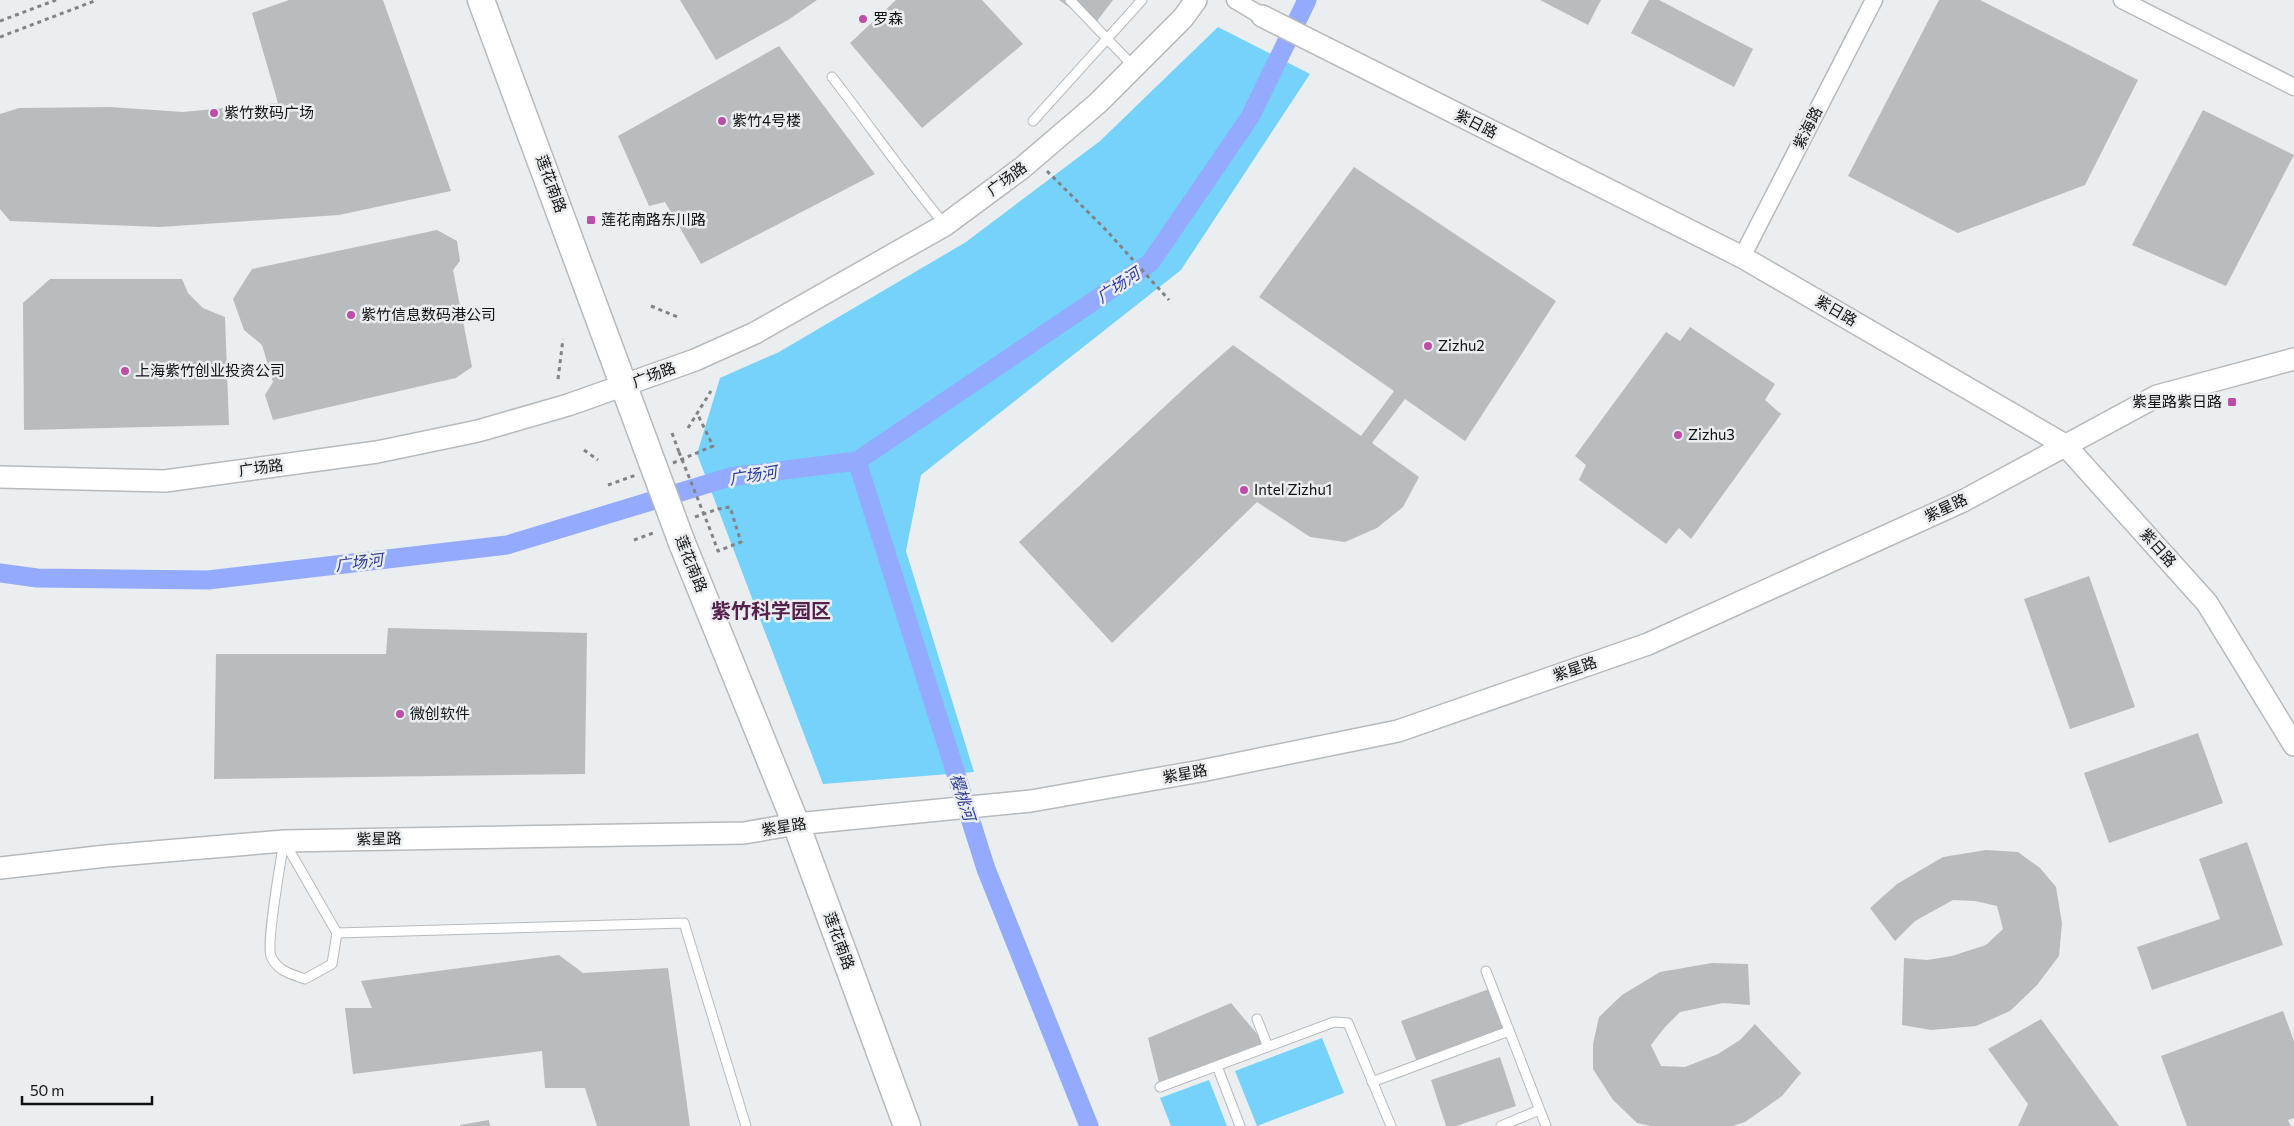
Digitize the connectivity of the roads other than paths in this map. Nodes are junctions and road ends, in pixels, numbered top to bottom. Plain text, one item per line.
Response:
1 (482, 0) edge
2 (1070, 0) edge
3 (1142, 0) edge
4 (1196, 0) edge
5 (1235, 0) edge
6 (1874, 0) edge
7 (2122, 0) edge
8 (1262, 16) joint
9 (1107, 39) junction
10 (1134, 67) junction
11 (832, 77) dead end
12 (2294, 87) edge
13 (1033, 120) dead end
14 (945, 225) junction
15 (1742, 257) junction
16 (2294, 360) edge
17 (626, 386) junction
18 (2065, 445) junction
19 (0, 477) edge
20 (2294, 745) edge
21 (796, 824) junction
22 (284, 841) junction
23 (0, 868) edge
24 (337, 934) junction
25 (1486, 971) dead end
26 (1257, 1019) dead end
27 (1510, 1031) junction
28 (1268, 1047) junction
29 (1217, 1066) junction
30 (1372, 1082) junction
31 (1160, 1087) dead end
32 (1539, 1110) junction
33 (746, 1126) edge
34 (908, 1126) edge
35 (1240, 1126) edge
36 (1390, 1126) edge
37 (1501, 1126) edge
38 (1546, 1126) edge

1 - 17 main road, 莲花南路
2 - 9 lane
3 - 9 lane
4 - 10 street, 广场路
5 - 8 street
6 - 15 street, 紫海路
7 - 12 street
8 - 15 street, 紫日路
9 - 10 lane
9 - 13 lane
10 - 14 street, 广场路
11 - 14 lane
14 - 17 street, 广场路
15 - 18 street, 紫日路
16 - 18 street, 紫星路
17 - 19 street, 广场路
17 - 21 main road, 莲花南路, bridge
18 - 20 street, 紫日路
18 - 21 street, 紫星路
21 - 22 street, 紫星路
21 - 34 main road, 莲花南路
22 - 23 street, 紫星路
22 - 24 lane
22 - 24 lane
24 - 33 lane
25 - 27 lane
26 - 28 lane
27 - 30 lane
27 - 32 lane
28 - 29 lane
28 - 30 lane
29 - 31 lane
29 - 35 lane
30 - 36 lane
32 - 37 lane
32 - 38 lane

